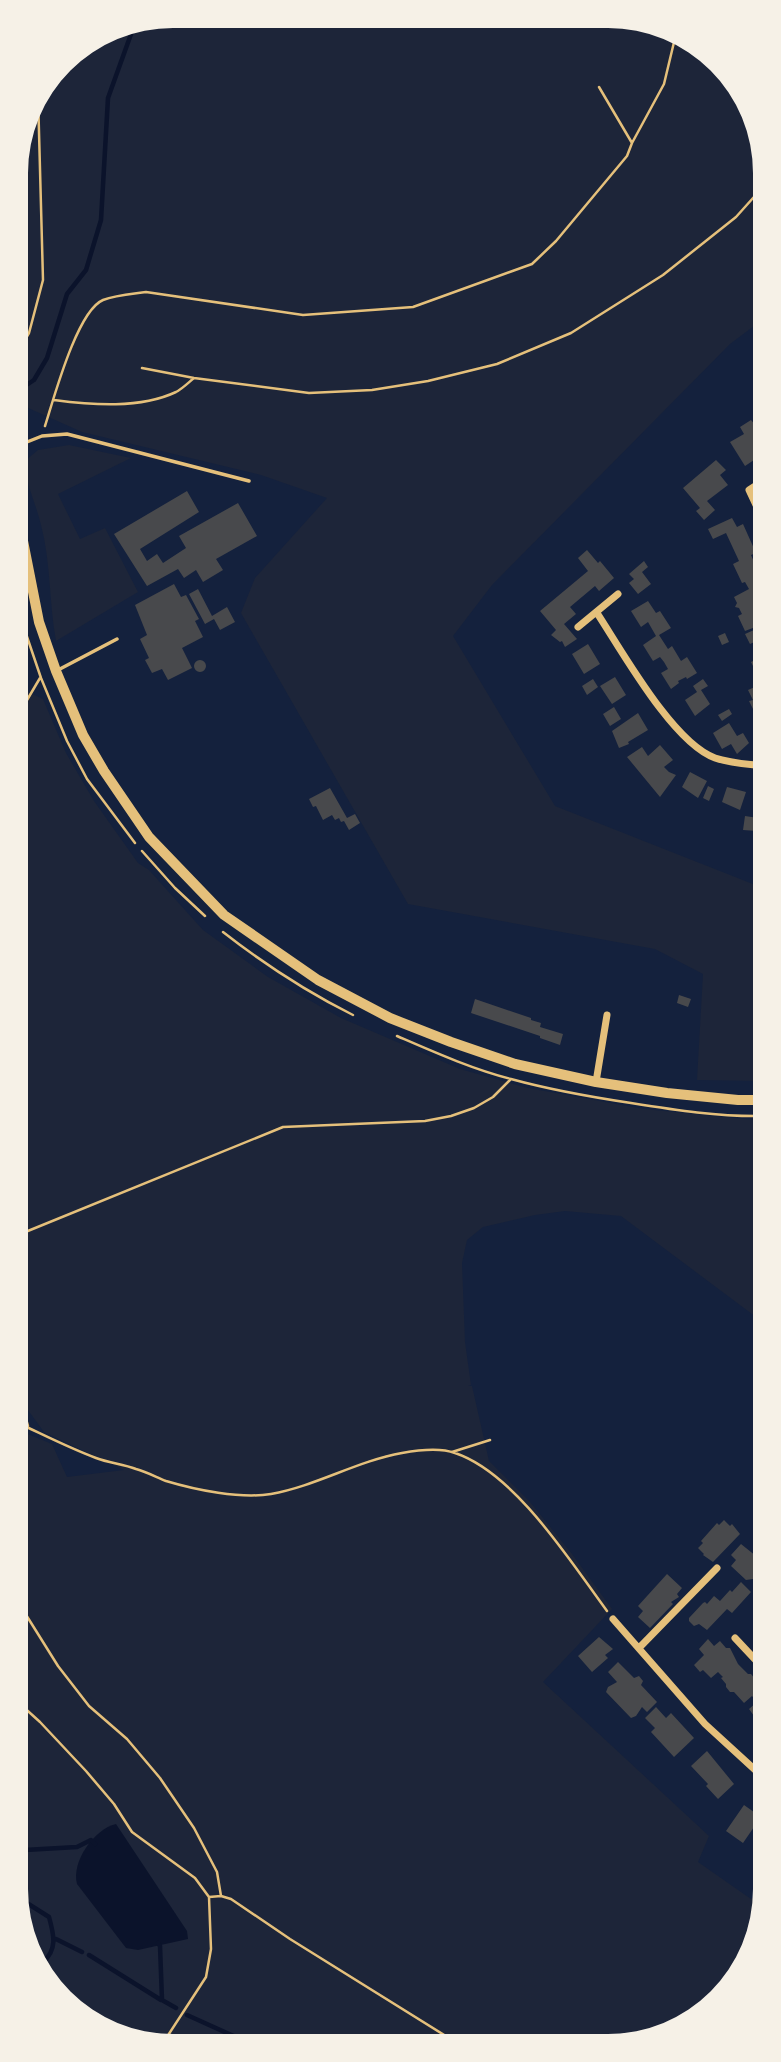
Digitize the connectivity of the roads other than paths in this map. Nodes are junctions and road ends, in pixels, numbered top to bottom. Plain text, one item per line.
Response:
1 (28, 441) edge
2 (249, 481) dead end
3 (28, 566) edge
4 (618, 594) dead end
5 (597, 613) junction
6 (578, 628) dead end
7 (117, 639) dead end
8 (56, 671) junction
9 (753, 764) edge
10 (607, 1015) dead end
11 (596, 1082) junction
12 (753, 1100) edge
13 (717, 1567) dead end
14 (613, 1619) road end
15 (735, 1638) dead end
16 (639, 1648) junction
17 (753, 1657) edge
18 (753, 1768) edge

1 - 2 lane
3 - 8 main road
4 - 5 street
5 - 6 street
5 - 9 street
7 - 8 lane
8 - 11 main road
10 - 11 street
11 - 12 main road
13 - 16 street
14 - 16 street
15 - 17 street
16 - 18 street

